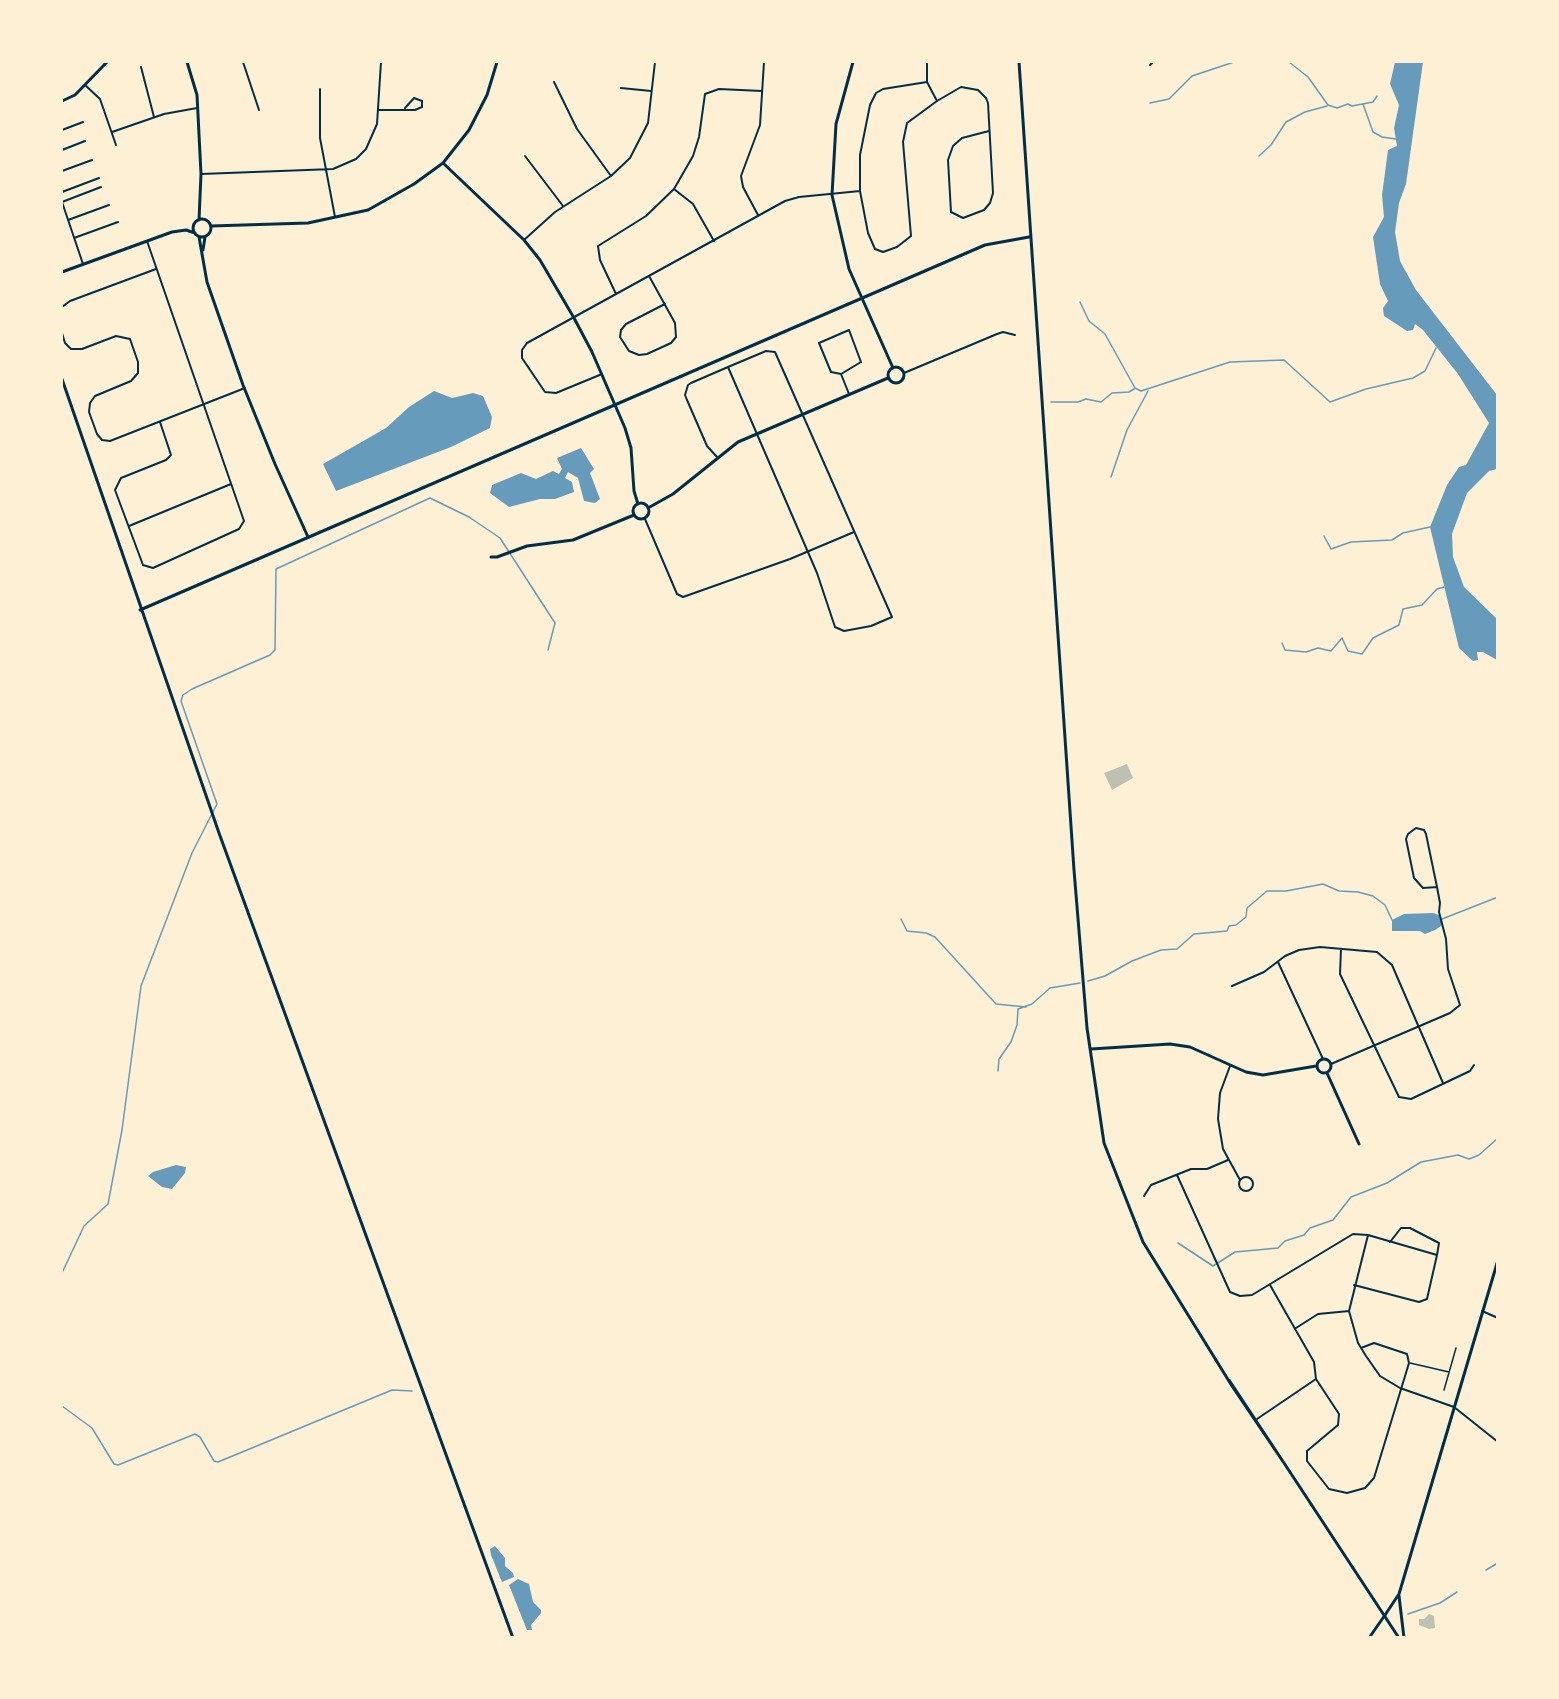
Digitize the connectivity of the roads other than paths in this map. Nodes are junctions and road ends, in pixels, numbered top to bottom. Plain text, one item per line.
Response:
1 (107, 62) edge
2 (187, 62) edge
3 (243, 62) edge
4 (381, 62) edge
5 (497, 62) edge
6 (655, 62) edge
7 (764, 62) edge
8 (853, 62) edge
9 (927, 62) edge
10 (1019, 62) edge
11 (1154, 62) edge
12 (1150, 65) dead end
13 (141, 67) dead end
14 (554, 82) dead end
15 (927, 82) junction
16 (85, 85) junction
17 (621, 88) dead end
18 (320, 89) dead end
19 (651, 91) junction
20 (762, 91) junction
21 (62, 100) edge
22 (937, 101) junction
23 (197, 108) junction
24 (405, 108) junction
25 (259, 110) dead end
26 (378, 110) junction
27 (154, 117) junction
28 (83, 122) dead end
29 (62, 129) edge
30 (989, 131) junction
31 (112, 132) junction
32 (86, 141) dead end
33 (116, 145) dead end
34 (62, 150) edge
35 (525, 156) dead end
36 (92, 160) dead end
37 (443, 163) junction
38 (326, 169) junction
39 (62, 171) edge
40 (201, 174) junction
41 (611, 176) junction
42 (99, 178) dead end
43 (101, 187) dead end
44 (674, 189) junction
45 (860, 191) junction
46 (62, 192) edge
47 (832, 195) junction
48 (62, 202) edge
49 (109, 205) dead end
50 (563, 206) junction
51 (759, 215) junction
52 (335, 217) junction
53 (68, 220) junction
54 (201, 220) junction
55 (118, 222) dead end
56 (194, 225) junction
57 (211, 226) junction
58 (220, 227) junction
59 (186, 230) junction
60 (211, 231) junction
61 (195, 233) junction
62 (199, 237) junction
63 (205, 237) junction
64 (1029, 237) junction
65 (74, 238) junction
66 (524, 240) junction
67 (147, 241) junction
68 (714, 241) junction
69 (203, 252) junction
70 (84, 264) junction
71 (156, 269) junction
72 (62, 272) edge
73 (650, 276) junction
74 (616, 294) junction
75 (862, 300) junction
76 (665, 304) junction
77 (62, 307) edge
78 (574, 318) junction
79 (62, 333) edge
80 (1015, 335) dead end
81 (728, 367) junction
82 (893, 368) junction
83 (903, 373) junction
84 (602, 374) junction
85 (841, 374) junction
86 (888, 378) junction
87 (62, 379) edge
88 (245, 388) junction
89 (849, 394) junction
90 (203, 405) junction
91 (615, 406) junction
92 (803, 414) junction
93 (160, 422) junction
94 (757, 434) junction
95 (717, 457) junction
96 (231, 484) junction
97 (638, 504) junction
98 (648, 508) junction
99 (634, 515) junction
100 (645, 519) junction
101 (129, 526) junction
102 (854, 532) junction
103 (308, 537) junction
104 (808, 552) junction
105 (490, 557) dead end
106 (140, 610) junction
107 (1437, 886) junction
108 (1341, 948) junction
109 (1278, 962) junction
110 (1232, 986) dead end
111 (1418, 1025) junction
112 (1373, 1046) junction
113 (1091, 1049) junction
114 (1323, 1059) junction
115 (1331, 1064) junction
116 (1474, 1065) dead end
117 (1230, 1066) junction
118 (1316, 1066) junction
119 (1327, 1073) junction
120 (1443, 1083) junction
121 (1359, 1144) dead end
122 (1228, 1160) junction
123 (1177, 1175) junction
124 (1240, 1180) junction
125 (1144, 1196) dead end
126 (1368, 1235) junction
127 (1390, 1242) junction
128 (1437, 1256) junction
129 (1497, 1260) edge
130 (1269, 1285) junction
131 (1354, 1285) junction
132 (1349, 1311) junction
133 (1482, 1311) junction
134 (1497, 1318) edge
135 (1296, 1328) junction
136 (1360, 1348) junction
137 (1456, 1348) dead end
138 (1409, 1363) junction
139 (1449, 1372) junction
140 (1316, 1379) junction
141 (1229, 1380) junction
142 (1400, 1388) junction
143 (1444, 1390) dead end
144 (1454, 1407) junction
145 (1257, 1419) junction
146 (1497, 1442) edge
147 (1287, 1467) junction
148 (1399, 1594) junction
149 (1385, 1615) junction
150 (513, 1638) edge
151 (1369, 1638) edge
152 (1399, 1638) edge
153 (1404, 1638) edge

1 - 16 main road
2 - 23 main road
3 - 25 street
4 - 26 street
5 - 37 main road
6 - 19 street
7 - 20 street
8 - 47 main road
9 - 15 street
10 - 64 main road
11 - 12 street
13 - 27 street
14 - 41 street
15 - 22 street
15 - 45 street
16 - 21 main road
16 - 31 street
17 - 19 street
18 - 38 street
19 - 41 street
20 - 44 street
20 - 51 street
22 - 30 street
22 - 45 street
23 - 27 street
23 - 40 main road
24 - 24 street
24 - 26 street
26 - 38 street
27 - 31 street
28 - 29 street
30 - 30 street
31 - 33 street
32 - 34 street
35 - 50 street
36 - 39 street
37 - 52 main road
37 - 66 main road
38 - 40 street
38 - 52 street
40 - 54 main road
41 - 50 street
42 - 46 street
43 - 48 street
44 - 68 street
44 - 74 street
45 - 47 street
47 - 51 street
47 - 75 main road
48 - 53 street
49 - 53 street
50 - 66 street
51 - 68 street
52 - 58 main road
53 - 65 street
54 - 56 main road
54 - 57 main road
55 - 65 street
56 - 59 main road
56 - 61 main road
57 - 58 main road
57 - 60 main road
58 - 60 main road
59 - 61 main road
59 - 67 main road
60 - 63 main road
61 - 62 main road
62 - 63 main road
62 - 69 main road
63 - 69 main road
64 - 75 main road
64 - 113 main road
65 - 70 street
66 - 78 main road
67 - 70 main road
67 - 71 street
68 - 73 street
69 - 88 main road
70 - 72 main road
71 - 77 street
71 - 90 street
73 - 74 street
73 - 76 street
74 - 78 street
75 - 82 main road
75 - 91 main road
76 - 76 street
78 - 84 main road
78 - 84 street
79 - 93 street
80 - 83 street
81 - 92 street
81 - 94 street
81 - 95 street
82 - 83 main road
82 - 86 main road
83 - 86 main road
84 - 91 main road
85 - 85 street
85 - 89 street
86 - 89 main road
87 - 106 main road
88 - 90 street
88 - 103 main road
89 - 92 main road
90 - 93 street
90 - 96 street
91 - 97 main road
91 - 103 main road
92 - 94 main road
92 - 102 street
93 - 101 street
94 - 95 main road
94 - 104 street
95 - 98 main road
96 - 101 street
96 - 101 street
97 - 98 main road
97 - 99 main road
98 - 100 main road
99 - 100 main road
99 - 105 main road
100 - 104 street
102 - 104 street
102 - 104 street
103 - 106 main road
106 - 150 main road
107 - 107 street
107 - 111 street
108 - 109 street
108 - 111 street
108 - 112 street
109 - 110 street
109 - 114 street
111 - 112 street
111 - 120 street
112 - 115 street
112 - 120 street
113 - 117 main road
113 - 141 main road
114 - 115 main road
114 - 118 main road
115 - 119 main road
116 - 120 street
117 - 118 main road
117 - 122 street
118 - 119 main road
119 - 121 main road
122 - 123 street
122 - 124 street
123 - 125 street
123 - 130 street
124 - 124 street
126 - 127 street
126 - 130 street
126 - 131 street
127 - 128 street
127 - 128 street
128 - 131 street
129 - 133 main road
130 - 135 street
131 - 132 street
132 - 135 street
132 - 136 street
133 - 134 street
133 - 144 main road
135 - 140 street
136 - 138 street
136 - 142 street
137 - 139 lane
138 - 139 lane
138 - 142 street
139 - 143 lane
140 - 142 street
140 - 145 street
141 - 145 main road
141 - 147 main road
142 - 144 street
144 - 146 street
144 - 148 main road
145 - 147 main road
147 - 149 main road
148 - 149 main road
148 - 153 main road
149 - 151 main road
149 - 152 main road

